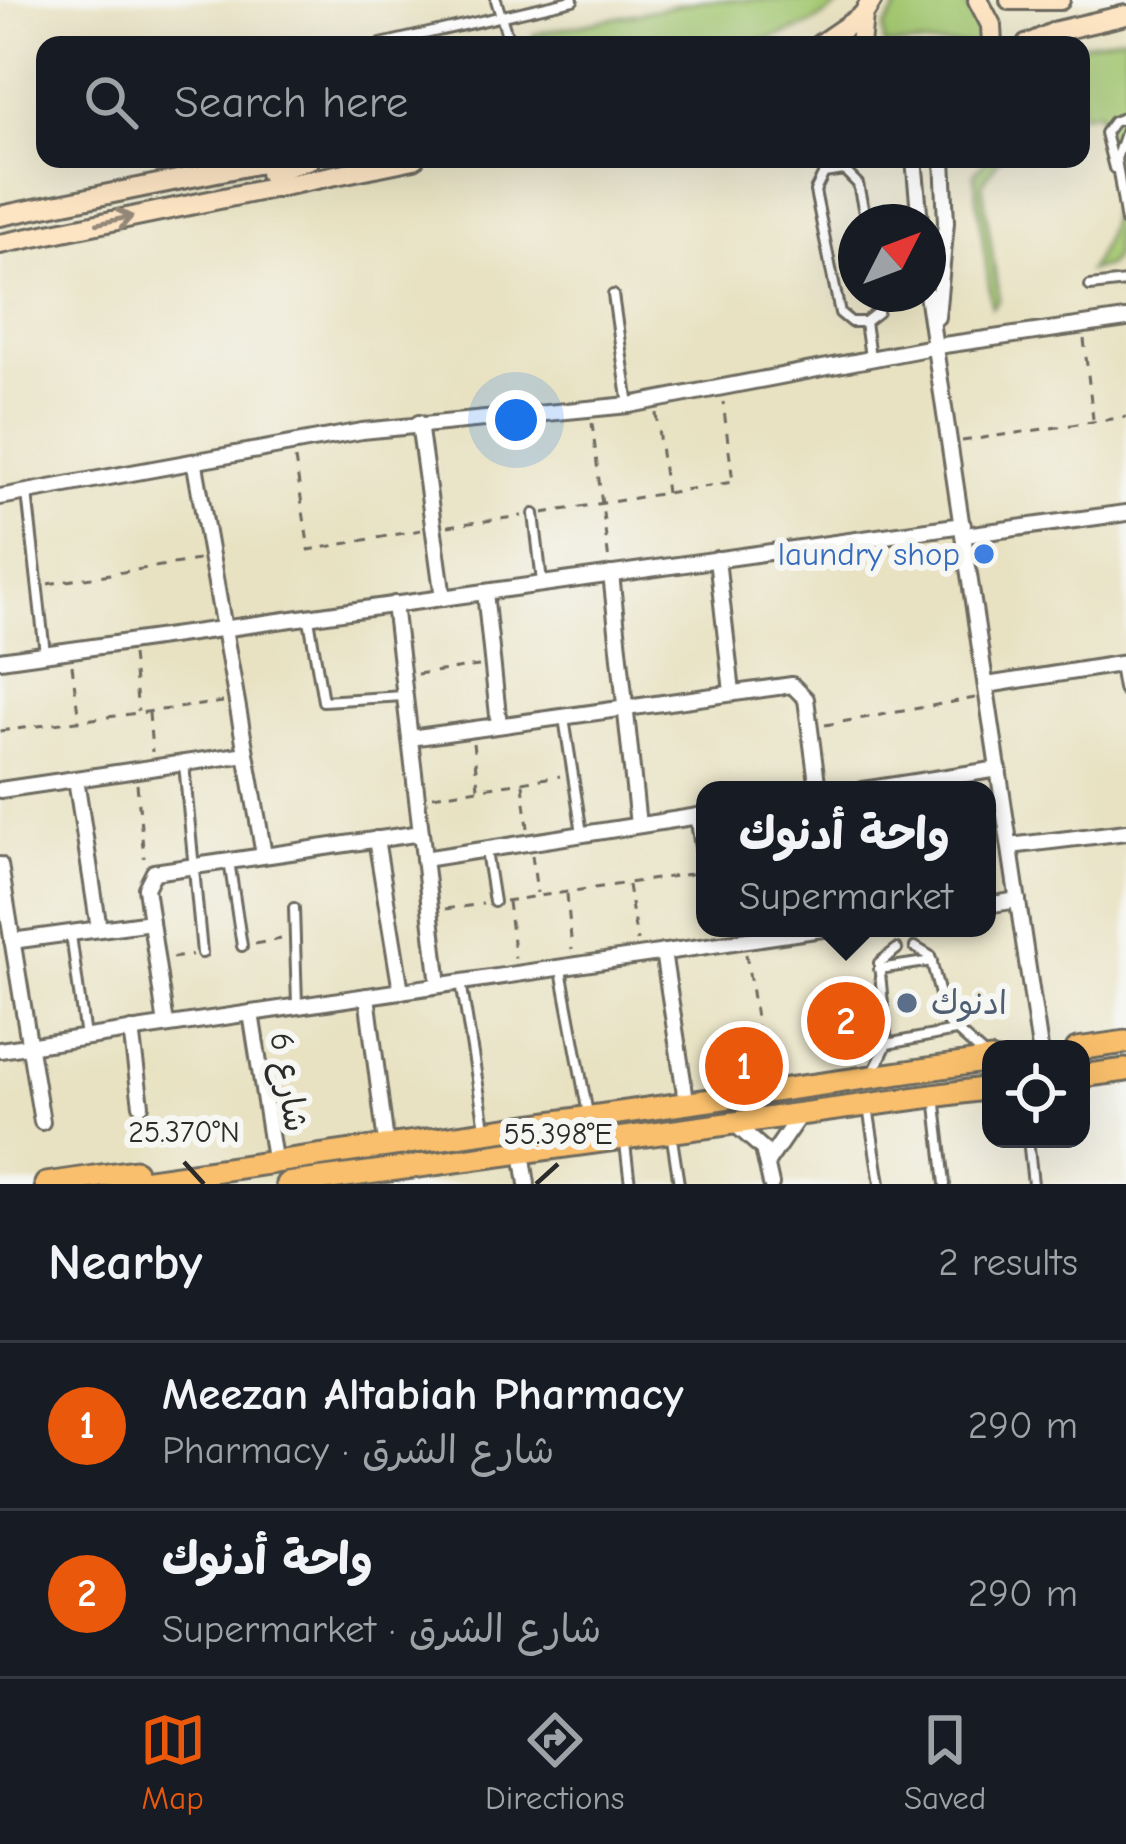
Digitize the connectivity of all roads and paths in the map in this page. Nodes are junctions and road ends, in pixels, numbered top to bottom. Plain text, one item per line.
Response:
1 (496, 0) edge
2 (573, 0) edge
3 (978, 0) edge
4 (1010, 0) edge
5 (1060, 0) edge
6 (868, 8) edge
7 (1126, 15) edge
8 (501, 16) junction
9 (415, 36) edge
10 (507, 36) edge
11 (831, 36) edge
12 (992, 36) edge
13 (1046, 36) edge
14 (1126, 116) edge
15 (1126, 130) edge
16 (1126, 142) edge
17 (1116, 148) junction
18 (237, 168) edge
19 (280, 168) edge
20 (370, 168) edge
21 (915, 168) edge
22 (943, 168) edge
23 (1118, 177) junction
24 (237, 195) junction
25 (862, 204) edge
26 (918, 204) edge
27 (0, 216) edge
28 (1126, 222) edge
29 (0, 244) edge
30 (1126, 281) edge
31 (1090, 286) dead end
32 (613, 296) dead end
33 (838, 308) edge
34 (841, 312) edge
35 (878, 312) edge
36 (930, 312) edge
37 (1126, 319) edge
38 (865, 322) junction
39 (1083, 325) junction
40 (937, 346) junction
41 (870, 358) junction
42 (721, 387) junction
43 (654, 400) junction
44 (629, 405) junction
45 (590, 409) junction
46 (1126, 417) edge
47 (1094, 422) junction
48 (419, 423) junction
49 (951, 442) junction
50 (293, 445) junction
51 (195, 465) junction
52 (28, 493) junction
53 (666, 494) junction
54 (0, 496) edge
55 (602, 504) junction
56 (1126, 513) edge
57 (534, 514) junction
58 (434, 528) junction
59 (964, 530) junction
60 (212, 558) junction
61 (717, 559) junction
62 (611, 574) junction
63 (542, 584) junction
64 (38, 586) junction
65 (485, 592) junction
66 (443, 598) junction
67 (394, 604) junction
68 (308, 617) junction
69 (224, 630) junction
70 (130, 643) junction
71 (70, 651) junction
72 (45, 654) junction
73 (0, 660) edge
74 (1124, 664) edge
75 (493, 665) junction
76 (402, 676) junction
77 (1126, 688) edge
78 (987, 691) junction
79 (732, 692) junction
80 (405, 695) junction
81 (237, 700) junction
82 (626, 707) junction
83 (148, 712) junction
84 (138, 713) junction
85 (564, 716) junction
86 (79, 721) junction
87 (499, 725) junction
88 (810, 728) junction
89 (472, 729) junction
90 (0, 731) edge
91 (410, 738) junction
92 (246, 754) junction
93 (184, 763) junction
94 (154, 767) junction
95 (999, 769) junction
96 (135, 770) junction
97 (573, 774) junction
98 (76, 779) junction
99 (817, 781) edge
100 (927, 781) edge
101 (478, 789) junction
102 (0, 790) edge
103 (417, 799) junction
104 (696, 816) edge
105 (638, 825) junction
106 (1126, 832) edge
107 (421, 833) junction
108 (582, 834) junction
109 (376, 839) junction
110 (1010, 846) junction
111 (486, 849) junction
112 (264, 855) junction
113 (424, 859) junction
114 (229, 860) junction
115 (194, 864) junction
116 (0, 865) edge
117 (696, 873) edge
118 (147, 882) junction
119 (628, 883) junction
120 (567, 892) junction
121 (508, 900) junction
122 (1018, 900) junction
123 (494, 902) junction
124 (996, 904) edge
125 (294, 908) dead end
126 (430, 911) junction
127 (4, 914) edge
128 (151, 922) junction
129 (99, 929) junction
130 (71, 933) junction
131 (295, 937) junction
132 (714, 937) edge
133 (724, 937) edge
134 (765, 937) edge
135 (744, 940) junction
136 (12, 941) junction
137 (242, 946) joint
138 (915, 947) dead end
139 (897, 949) dead end
140 (663, 952) junction
141 (202, 953) joint
142 (639, 956) junction
143 (156, 961) junction
144 (932, 962) junction
145 (567, 966) junction
146 (879, 969) junction
147 (517, 974) junction
148 (461, 982) junction
149 (439, 985) junction
150 (400, 991) junction
151 (367, 996) junction
152 (297, 1006) junction
153 (251, 1013) junction
154 (166, 1025) junction
155 (131, 1030) junction
156 (955, 1031) junction
157 (85, 1037) junction
158 (1039, 1040) edge
159 (1126, 1042) edge
160 (887, 1044) junction
161 (29, 1045) junction
162 (1090, 1047) edge
163 (0, 1050) edge
164 (982, 1052) edge
165 (982, 1060) edge
166 (1126, 1070) edge
167 (870, 1075) junction
168 (1090, 1075) edge
169 (767, 1089) junction
170 (982, 1089) edge
171 (935, 1096) junction
172 (686, 1100) junction
173 (141, 1105) dead end
174 (868, 1105) junction
175 (801, 1114) junction
176 (588, 1116) junction
177 (42, 1122) dead end
178 (734, 1123) junction
179 (486, 1128) junction
180 (670, 1132) junction
181 (624, 1138) junction
182 (386, 1143) junction
183 (1029, 1148) edge
184 (522, 1152) junction
185 (274, 1159) junction
186 (768, 1161) junction
187 (171, 1176) junction
188 (408, 1176) edge
189 (46, 1184) edge
190 (121, 1184) edge
191 (287, 1184) edge
192 (527, 1184) edge
193 (630, 1184) edge
194 (679, 1184) edge
195 (771, 1184) edge
196 (880, 1184) edge
197 (945, 1184) edge
198 (1033, 1184) edge

1 - 8 lane
2 - 8 lane
3 - 12 main road
4 - 5 main road
6 - 11 main road
7 - 13 main road
8 - 9 lane
8 - 10 lane
14 - 23 lane
15 - 17 lane
16 - 17 lane
17 - 23 lane
18 - 27 main road
19 - 24 main road
20 - 24 main road
21 - 26 street
22 - 40 street
23 - 28 lane
29 -> 24 main road
25 - 33 lane
30 - 31 lane
32 - 44 lane
34 - 38 lane
35 - 38 lane
36 - 40 street
37 - 39 street
38 - 41 lane
39 - 40 street
39 - 47 path
40 - 41 street
40 - 49 street
41 - 42 street
42 - 43 street
42 - 53 path
43 - 44 street
43 - 53 path
44 - 45 street
45 - 48 street
45 - 55 path
46 - 47 path
47 - 49 path
48 - 50 street
48 - 58 street
49 - 59 street
50 - 51 street
50 - 58 path
51 - 52 street
51 - 60 street
52 - 54 street
52 - 64 lane
53 - 55 path
55 - 57 path
55 - 62 path
56 - 59 street
57 - 58 path
57 - 63 lane
58 - 66 street
59 - 61 street
59 - 78 street
60 - 64 path
60 - 69 street
61 - 62 street
61 - 79 street
62 - 63 street
62 - 82 street
63 - 65 street
64 - 72 lane
65 - 66 street
65 - 75 street
66 - 67 street
67 - 68 street
67 - 76 street
68 - 69 street
68 - 80 lane
69 - 70 street
69 - 81 street
70 - 71 street
70 - 84 path
71 - 72 street
71 - 86 path
72 - 73 street
74 - 77 street
74 - 78 street
75 - 76 path
75 - 87 street
76 - 80 street
78 - 88 path
78 - 95 street
79 - 82 street
79 - 88 street
80 - 91 street
81 - 83 path
81 - 92 street
82 - 85 street
82 - 105 street
83 - 84 path
83 - 94 path
84 - 86 path
85 - 87 street
85 - 97 lane
86 - 90 path
87 - 89 street
88 - 99 street
89 - 91 street
89 - 101 path
91 - 103 street
92 - 93 street
92 - 112 street
93 - 94 street
93 - 115 lane
94 - 96 street
95 - 100 street
95 - 110 street
96 - 98 street
96 - 118 path
97 - 101 path
97 - 108 lane
98 - 102 street
98 - 129 street
101 - 103 path
103 - 107 street
104 - 105 street
105 - 108 street
106 - 110 street
107 - 109 street
107 - 113 street
108 - 111 street
109 - 112 street
109 - 150 street
110 - 122 street
111 - 113 street
111 - 123 lane
112 - 114 street
113 - 126 street
114 - 115 street
114 - 137 lane
115 - 118 street
115 - 141 lane
116 - 127 street
117 - 119 path
118 - 128 street
119 - 120 path
119 - 142 path
120 - 121 path
120 - 145 path
121 - 123 path
121 - 147 path
122 - 124 street
122 - 158 street
123 - 126 path
125 - 131 lane
126 - 149 street
127 - 136 street
128 - 129 street
128 - 143 street
129 - 130 street
130 - 136 street
130 - 157 lane
131 - 137 path
131 - 152 lane
132 - 140 street
133 - 135 street
134 - 135 street
135 - 169 path
136 - 161 street
138 - 144 lane
139 - 146 lane
140 - 142 street
140 - 172 street
141 - 143 path
142 - 145 street
143 - 154 street
144 - 146 lane
144 - 156 lane
145 - 147 street
145 - 176 lane
146 - 160 lane
147 - 148 street
148 - 149 street
148 - 179 lane
149 - 150 street
150 - 151 street
151 - 152 street
151 - 182 street
152 - 153 street
153 - 154 street
153 - 185 street, شارع 6
154 - 155 street
155 - 157 street
155 - 173 street
156 - 160 lane
156 - 164 lane
157 - 161 street
159 - 162 main road
160 - 167 lane
161 - 163 street
161 - 177 street
165 - 167 main road
166 - 168 main road
167 - 169 main road
169 - 172 main road
170 - 171 main road
171 - 174 main road
171 - 197 lane
172 - 176 main road
174 - 175 main road
174 - 196 lane
175 - 178 main road
175 - 186 street
176 - 179 main road
178 - 180 main road
178 - 186 street
179 - 182 main road
180 - 181 main road
180 - 194 lane
181 - 184 main road
181 - 193 lane
182 - 185 main road
183 - 198 lane
184 - 188 main road
184 - 192 street
185 - 187 main road
186 - 195 street
187 - 189 main road
187 - 190 main road
188 - 191 main road

